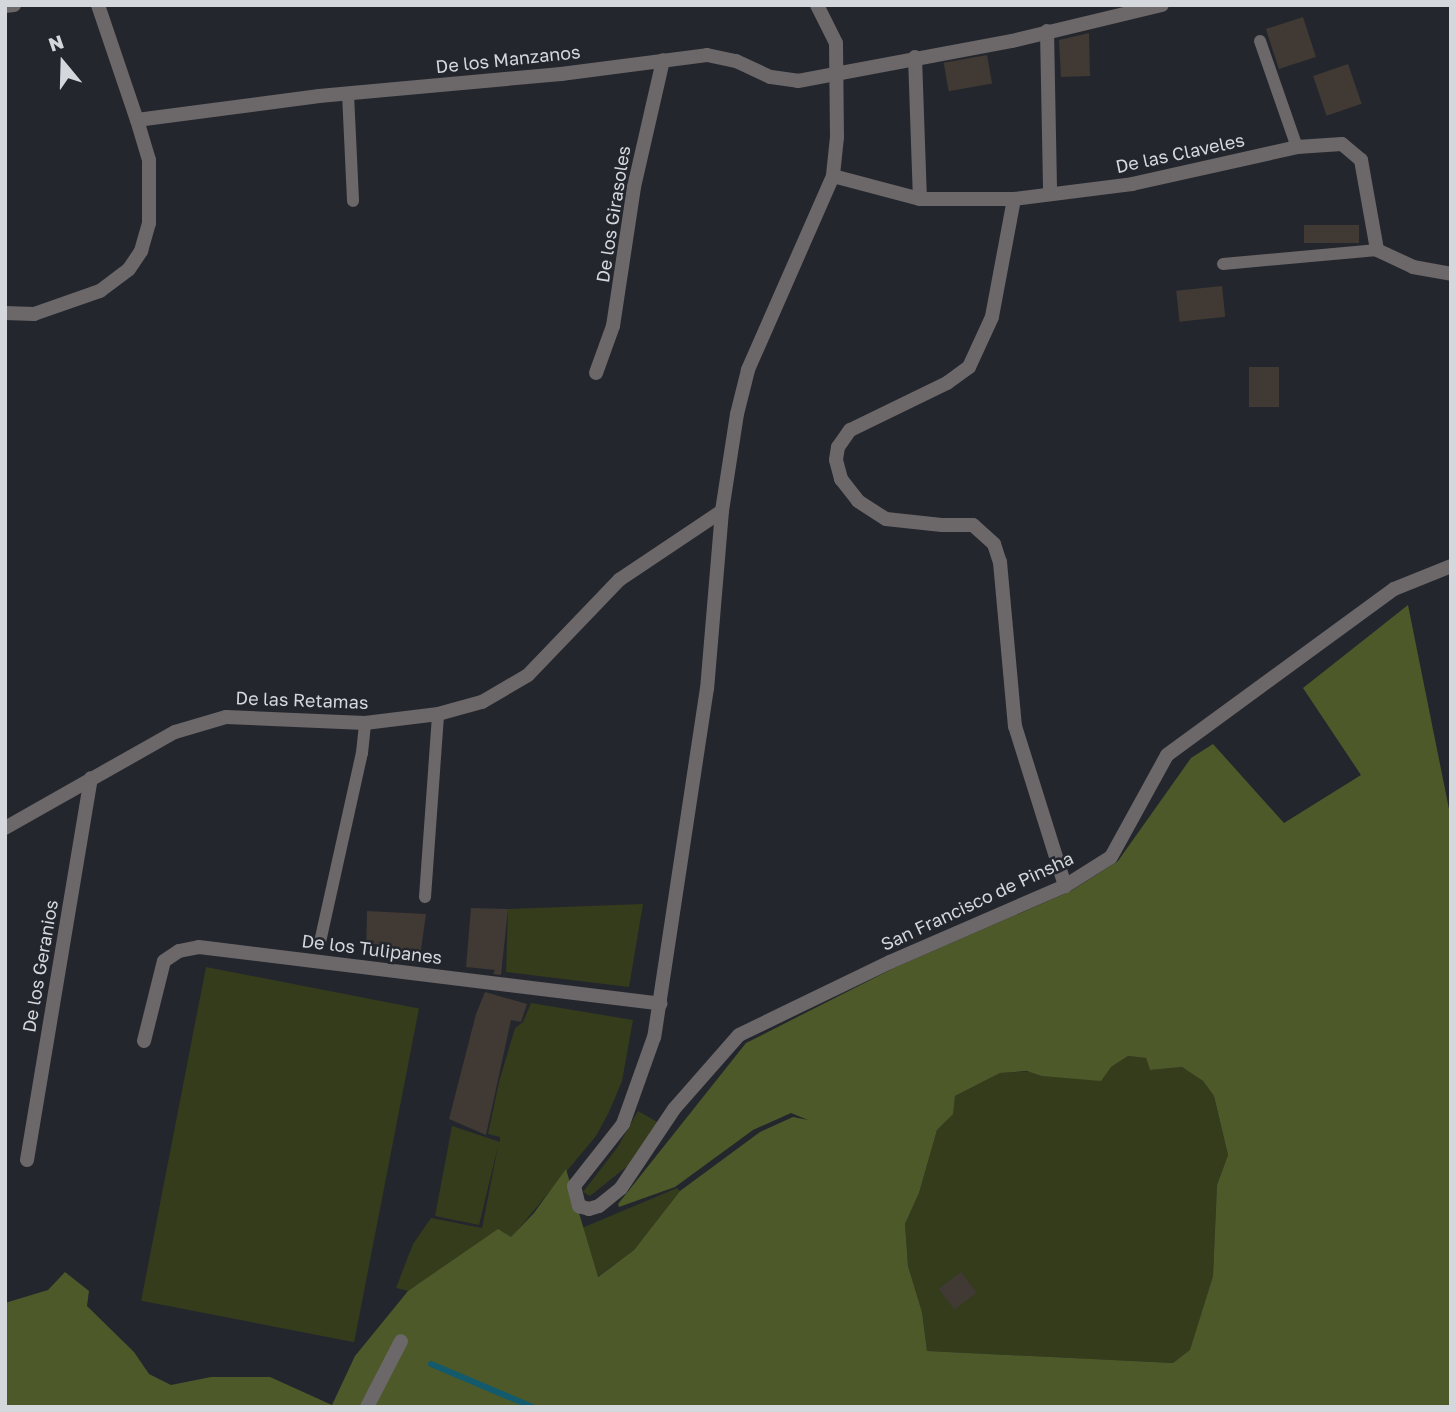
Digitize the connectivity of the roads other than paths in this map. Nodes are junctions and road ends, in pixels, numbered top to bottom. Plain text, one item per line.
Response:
1 (14, 5) edge
2 (98, 5) edge
3 (817, 5) edge
4 (1162, 5) edge
5 (5, 6) edge
6 (1047, 31) junction
7 (1261, 41) dead end
8 (915, 57) junction
9 (663, 60) junction
10 (834, 73) junction
11 (348, 94) junction
12 (136, 120) junction
13 (1297, 147) junction
14 (833, 176) junction
15 (1050, 194) junction
16 (920, 199) junction
17 (1014, 199) junction
18 (353, 201) dead end
19 (1377, 250) junction
20 (1223, 264) dead end
21 (1451, 274) edge
22 (5, 313) edge
23 (596, 373) dead end
24 (722, 511) junction
25 (1451, 566) edge
26 (438, 714) junction
27 (365, 723) junction
28 (91, 778) junction
29 (5, 828) edge
30 (1065, 886) junction
31 (425, 897) dead end
32 (320, 942) dead end
33 (660, 1004) junction
34 (145, 1041) dead end
35 (27, 1160) dead end
36 (401, 1341) dead end
37 (367, 1407) edge

1 - 5 street
2 - 12 street
3 - 10 street
4 - 6 street, De los Manzanos
6 - 8 street, De los Manzanos
6 - 15 street
7 - 13 lane
8 - 10 street, De los Manzanos
8 - 16 street
9 - 10 street, De los Manzanos
9 - 11 street, De los Manzanos
9 - 23 street, De los Girasoles
10 - 14 street
11 - 12 street, De los Manzanos
11 - 18 lane
12 - 22 street
13 - 15 street, De las Claveles
13 - 19 street, De las Claveles
14 - 16 street, De las Claveles
14 - 24 street
15 - 17 street, De las Claveles
16 - 17 street, De las Claveles
17 - 30 street
19 - 20 lane
19 - 21 street
24 - 26 street, De las Retamas
24 - 33 street
25 - 30 street, San Francisco de Pinsha
26 - 27 street, De las Retamas
26 - 31 lane
27 - 28 street, De las Retamas
27 - 32 lane
28 - 29 street, De las Retamas
28 - 35 street, De los Geranios
30 - 33 street, San Francisco de Pinsha
33 - 34 street, De los Tulipanes
36 - 37 street

